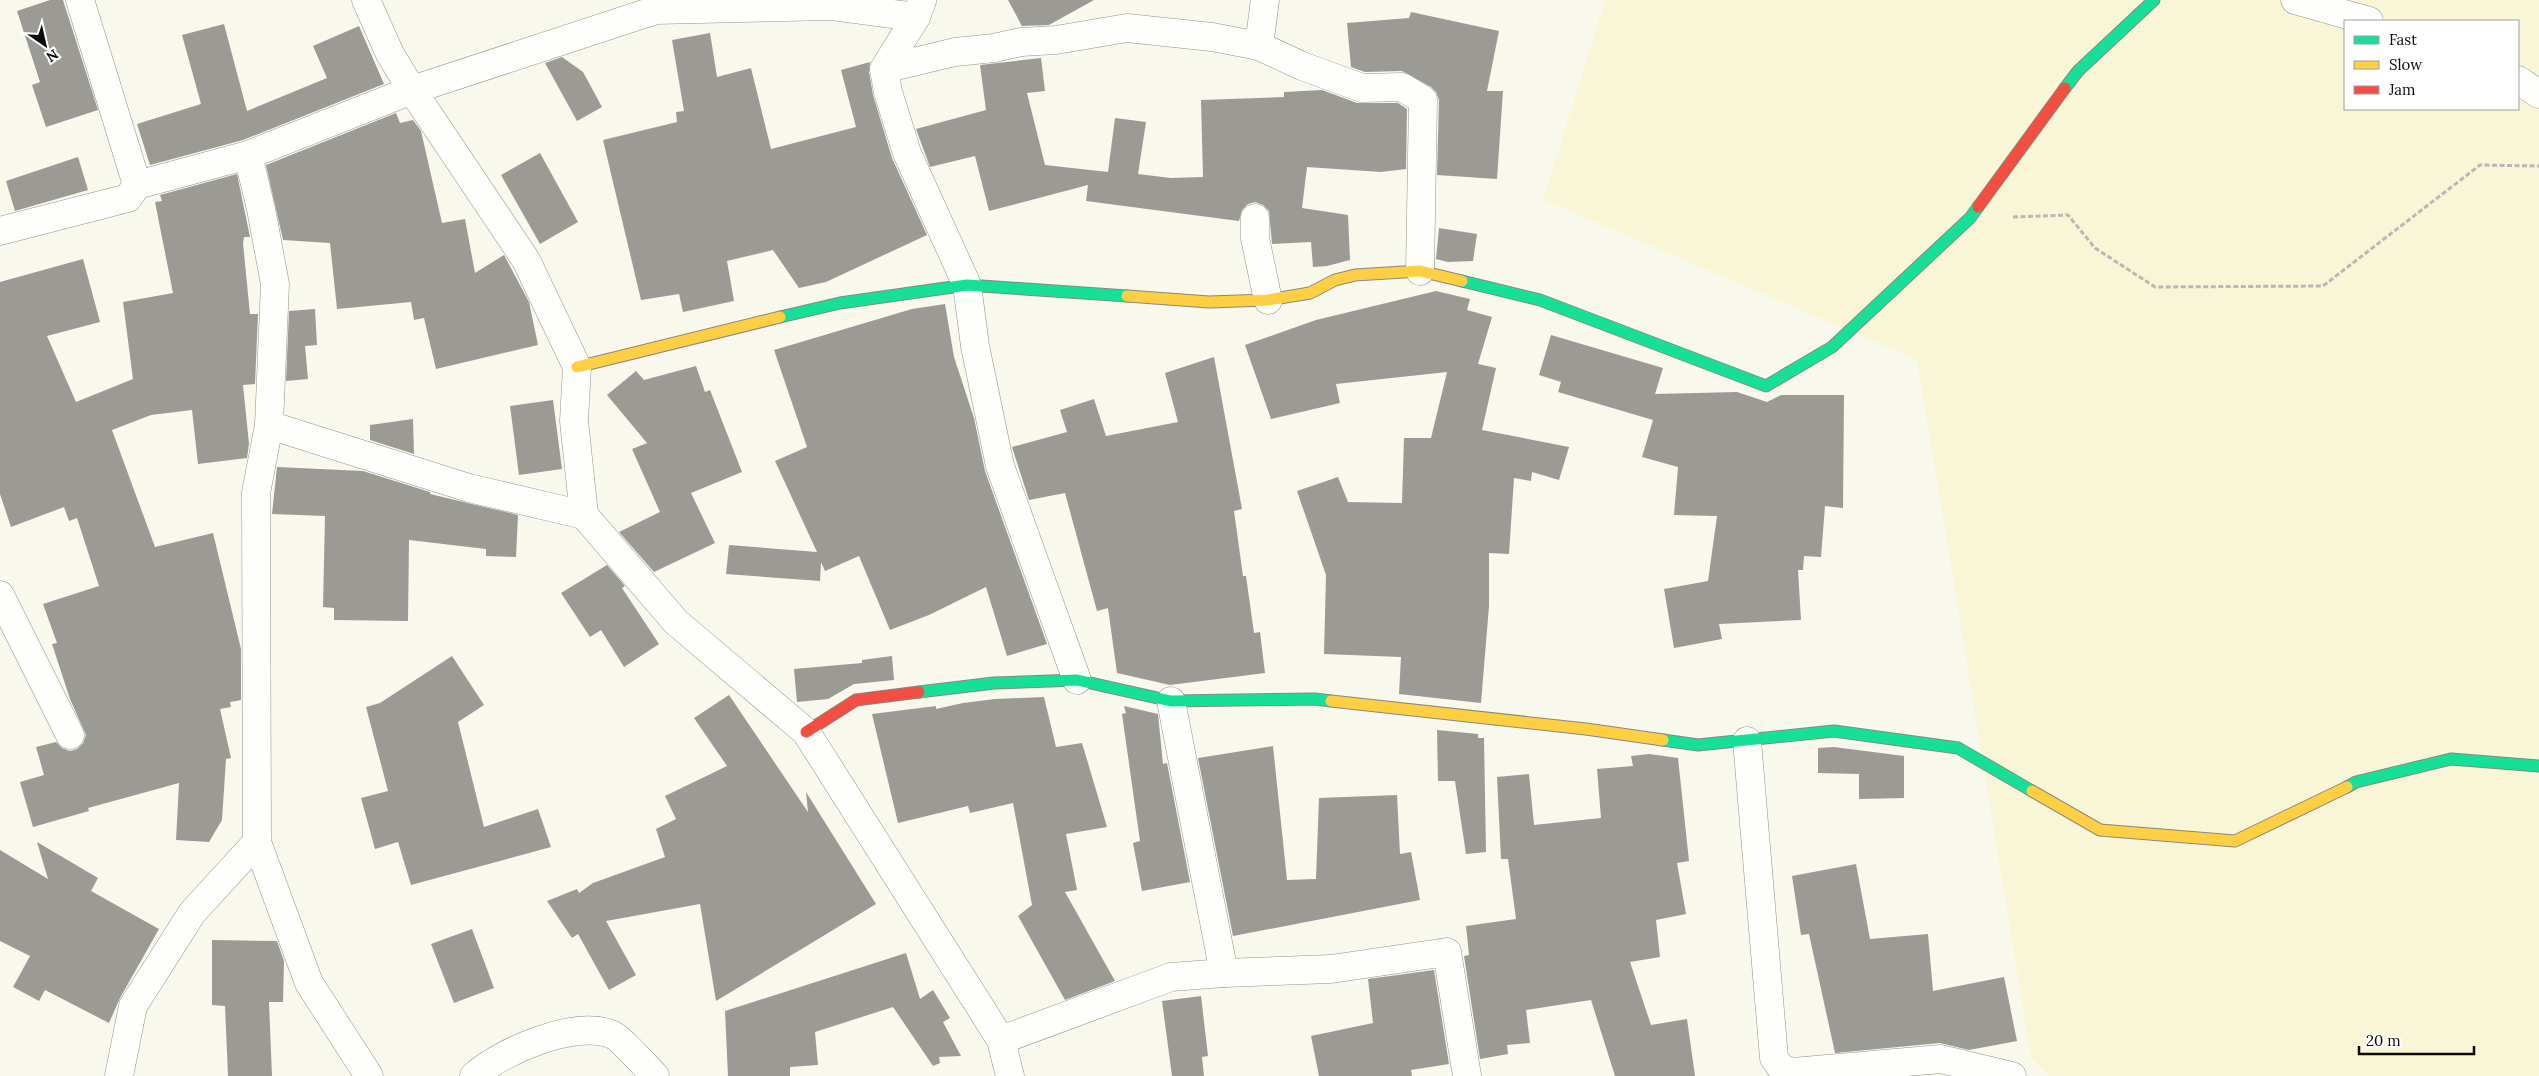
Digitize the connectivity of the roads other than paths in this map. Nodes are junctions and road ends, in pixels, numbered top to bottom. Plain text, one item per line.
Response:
1 (80, 0) edge
2 (366, 0) edge
3 (1265, 0) edge
4 (2154, 0) edge
5 (2295, 0) edge
6 (919, 6) edge
7 (2365, 20) edge
8 (1259, 46) junction
9 (884, 69) junction
10 (2519, 81) edge
11 (412, 90) junction
12 (2539, 94) edge
13 (248, 154) junction
14 (137, 185) junction
15 (1255, 218) dead end
16 (0, 231) edge
17 (1420, 271) junction
18 (967, 285) junction
19 (1268, 300) junction
20 (577, 367) junction
21 (269, 426) junction
22 (584, 515) junction
23 (0, 595) edge
24 (1077, 680) junction
25 (1171, 701) junction
26 (806, 732) junction
27 (70, 735) dead end
28 (1747, 741) junction
29 (2539, 766) edge
30 (257, 842) junction
31 (1224, 974) junction
32 (1001, 1040) junction
33 (119, 1076) edge
34 (369, 1076) edge
35 (474, 1076) edge
36 (655, 1076) edge
37 (1010, 1076) edge
38 (1467, 1076) edge
39 (2012, 1076) edge

1 - 14 street
2 - 11 street
3 - 8 street
4 - 17 street
5 - 7 street
6 - 9 street
6 - 11 street
8 - 9 street
8 - 17 street
9 - 18 street
10 - 12 street
11 - 13 street
11 - 20 street
13 - 14 street
13 - 21 street
14 - 16 street
15 - 19 street
17 - 19 street
18 - 19 street
18 - 20 street
18 - 24 street
20 - 22 street
21 - 22 street
21 - 30 street
22 - 26 street
23 - 27 street
24 - 25 street
24 - 26 street
25 - 28 street
25 - 31 street
26 - 32 street
28 - 29 street
28 - 39 street
30 - 33 street
30 - 34 street
31 - 32 street
31 - 38 street
32 - 37 street
35 - 36 street

